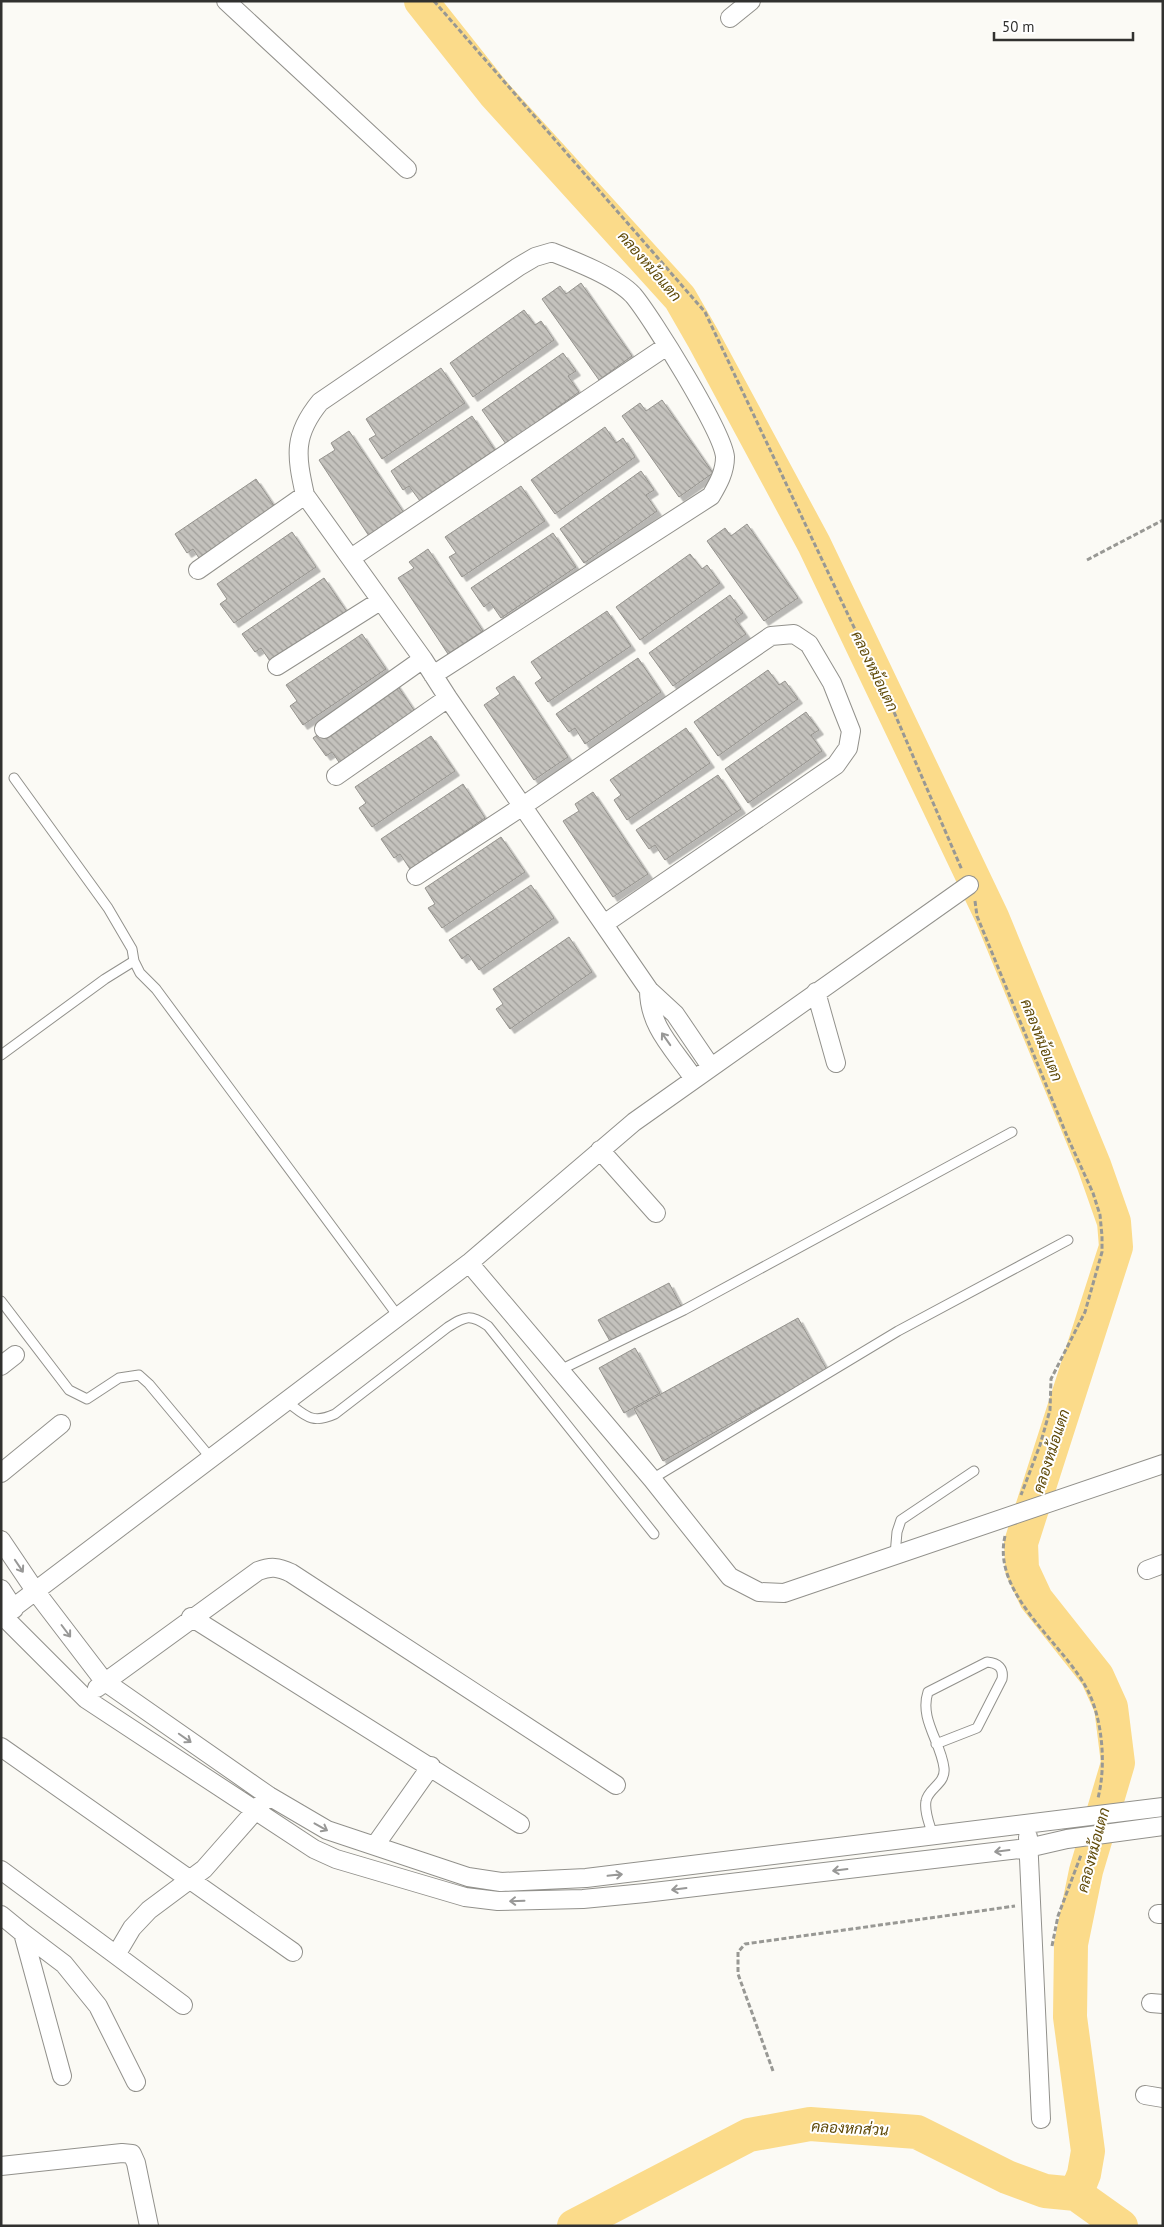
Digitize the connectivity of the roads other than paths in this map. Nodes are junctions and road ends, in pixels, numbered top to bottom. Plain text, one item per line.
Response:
1 (226, 1) edge
2 (751, 1) edge
3 (730, 18) dead end
4 (407, 169) dead end
5 (667, 346) junction
6 (305, 494) junction
7 (351, 558) junction
8 (198, 570) dead end
9 (380, 601) junction
10 (423, 659) junction
11 (277, 666) dead end
12 (433, 675) junction
13 (448, 698) junction
14 (324, 729) dead end
15 (336, 776) dead end
16 (14, 778) dead end
17 (523, 806) junction
18 (416, 876) dead end
19 (969, 885) road end
20 (604, 924) junction
21 (134, 961) junction
22 (649, 990) junction
23 (816, 992) junction
24 (1, 1055) edge
25 (836, 1063) dead end
26 (711, 1067) junction
27 (694, 1079) junction
28 (1012, 1132) dead end
29 (600, 1150) junction
30 (656, 1213) dead end
31 (1068, 1240) dead end
32 (469, 1263) junction
33 (1, 1301) edge
34 (398, 1316) junction
35 (15, 1355) dead end
36 (1, 1366) edge
37 (560, 1370) junction
38 (286, 1400) junction
39 (61, 1424) dead end
40 (210, 1458) junction
41 (1163, 1464) edge
42 (974, 1471) dead end
43 (1, 1473) edge
44 (652, 1479) junction
45 (654, 1534) dead end
46 (1, 1540) edge
47 (895, 1555) junction
48 (1, 1589) edge
49 (36, 1592) junction
50 (6, 1614) edge
51 (192, 1617) junction
52 (104, 1681) junction
53 (86, 1699) junction
54 (936, 1744) junction
55 (1, 1747) edge
56 (431, 1766) junction
57 (616, 1785) dead end
58 (268, 1796) junction
59 (1154, 1808) edge
60 (254, 1810) junction
61 (520, 1824) dead end
62 (1027, 1824) junction
63 (1163, 1826) edge
64 (933, 1836) junction
65 (376, 1844) junction
66 (1028, 1848) junction
67 (784, 1854) junction
68 (1, 1870) edge
69 (788, 1876) junction
70 (586, 1878) junction
71 (189, 1880) junction
72 (583, 1899) junction
73 (1, 1915) edge
74 (23, 1933) junction
75 (293, 1952) dead end
76 (116, 1956) junction
77 (184, 2005) dead end
78 (62, 2076) dead end
79 (136, 2082) dead end
80 (1145, 2095) dead end
81 (1163, 2098) edge
82 (1041, 2119) dead end
83 (1, 2166) edge
84 (149, 2226) edge

1 - 4 street
2 - 3 street
5 - 6 street
5 - 7 street
5 - 12 street
6 - 7 street
6 - 8 street
7 - 9 street
9 - 10 street
9 - 11 street
10 - 12 street
10 - 14 street
12 - 13 street
13 - 15 street
13 - 17 street
16 - 21 lane
17 - 18 street
17 - 20 street
17 - 20 street
19 - 23 street
20 - 22 street
21 - 24 lane
21 - 34 lane
22 - 26 street
27 -> 22 street
23 - 25 street
23 - 26 street
26 - 27 street
27 - 29 street
28 - 37 lane
29 - 30 street
29 - 32 street
31 - 44 lane
32 - 34 street
32 - 37 street
33 - 40 lane
34 - 38 street
35 - 36 street
37 - 44 street
38 - 40 street
38 - 45 lane
39 - 43 street
40 - 49 street
41 - 47 street
42 - 47 lane
44 - 47 street
46 -> 49 street
48 - 50 street
49 - 50 street
49 -> 52 street
50 - 53 street
51 - 52 street
51 - 56 street
51 - 57 street
52 - 53 street
52 -> 58 street
53 - 60 street
54 - 54 lane
54 - 64 lane
55 - 71 street
56 - 61 street
56 - 65 street
58 - 60 street
58 -> 65 street
59 - 62 street
60 - 71 street
72 -> 60 street
62 - 64 street
62 - 66 street
63 - 66 street
64 - 67 street
65 - 70 street
66 -> 69 street
66 - 82 street
67 - 69 street
70 -> 67 street
68 - 76 street
69 -> 72 street
70 - 72 street
71 - 75 street
71 - 76 street
73 - 74 street
74 - 78 street
74 - 79 street
76 - 77 street
80 - 81 street
83 - 84 street

